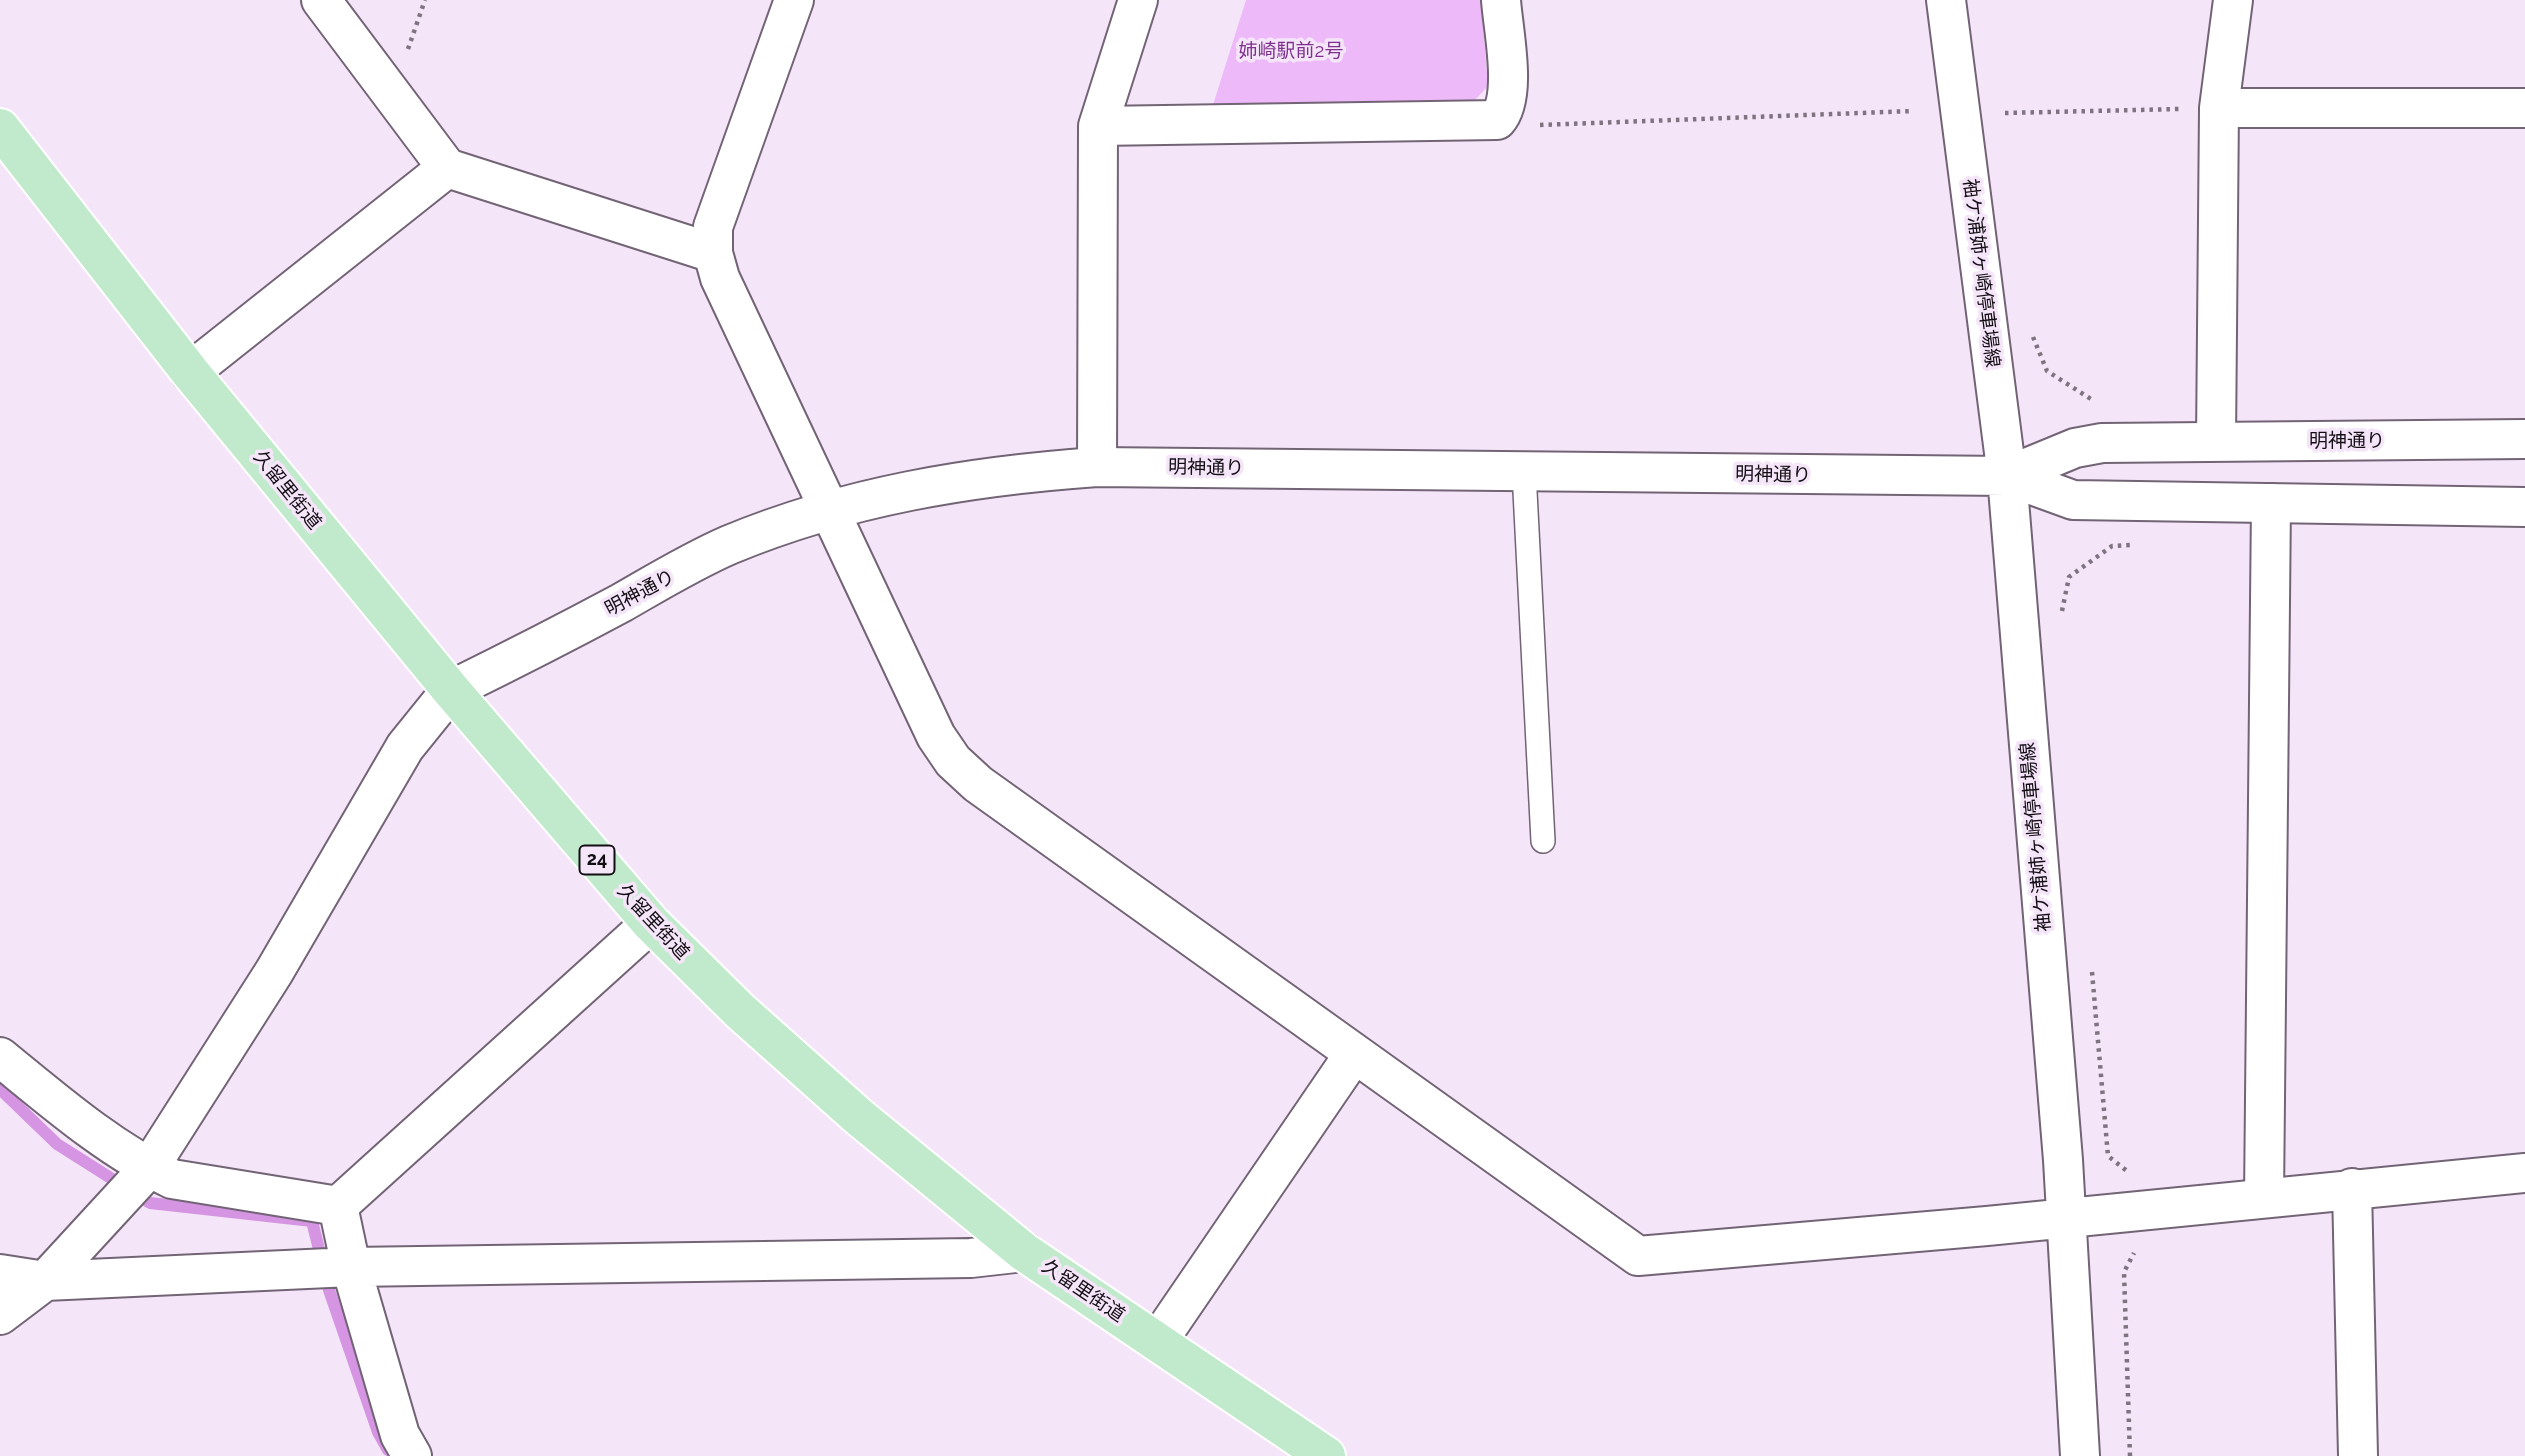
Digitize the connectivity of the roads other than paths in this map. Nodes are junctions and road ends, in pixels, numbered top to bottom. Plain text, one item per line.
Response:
1 (321, 0) edge
2 (794, 0) edge
3 (1138, 0) edge
4 (1501, 0) edge
5 (1946, 0) edge
6 (2233, 0) edge
7 (2219, 108) junction
8 (2525, 108) edge
9 (1098, 126) junction
10 (0, 128) edge
11 (447, 169) junction
12 (713, 253) junction
13 (190, 372) junction
14 (2525, 439) edge
15 (2216, 441) junction
16 (1097, 467) junction
17 (1524, 472) junction
18 (2007, 476) junction
19 (2271, 503) junction
20 (2525, 507) edge
21 (827, 509) junction
22 (451, 690) junction
23 (1543, 841) dead end
24 (651, 923) junction
25 (1354, 1054) junction
26 (0, 1057) edge
27 (149, 1168) junction
28 (2525, 1173) edge
29 (2351, 1188) junction
30 (2264, 1198) junction
31 (338, 1206) junction
32 (2067, 1218) junction
33 (1024, 1252) junction
34 (351, 1267) junction
35 (0, 1274) edge
36 (45, 1282) junction
37 (0, 1314) edge
38 (1158, 1340) junction
39 (412, 1456) edge
40 (1326, 1456) edge
41 (2080, 1456) edge
42 (2358, 1456) edge

1 - 11 street
2 - 12 street
3 - 9 street
4 - 9 street
5 - 18 street, 袖ケ浦姉ヶ崎停車場線
6 - 7 street
7 - 8 street
7 - 15 street
9 - 16 street
10 - 13 main road, 久留里街道 / 24
11 - 12 street
11 - 13 street
12 - 21 street
13 - 22 main road, 久留里街道 / 24
14 - 15 street, 明神通り
15 - 18 street, 明神通り
16 - 17 street, 明神通り
16 - 21 street, 明神通り
17 - 18 street, 明神通り
17 - 23 lane
18 - 19 street, 明神通り
18 - 32 street, 袖ケ浦姉ヶ崎停車場線
19 - 20 street, 明神通り
19 - 30 street
21 - 22 street, 明神通り
21 - 25 street
22 - 24 main road, 久留里街道 / 24
22 - 27 street
24 - 31 street
24 - 33 main road, 久留里街道 / 24
25 - 32 street
25 - 38 street
26 - 27 street
27 - 31 street
27 - 36 street
28 - 29 street
29 - 30 street
29 - 42 street
30 - 32 street
31 - 34 street
32 - 41 street, 袖ケ浦姉ヶ崎停車場線
33 - 34 street
33 - 38 main road, 久留里街道 / 24
34 - 36 street
34 - 39 street
35 - 36 street
36 - 37 street
38 - 40 main road, 久留里街道 / 24

